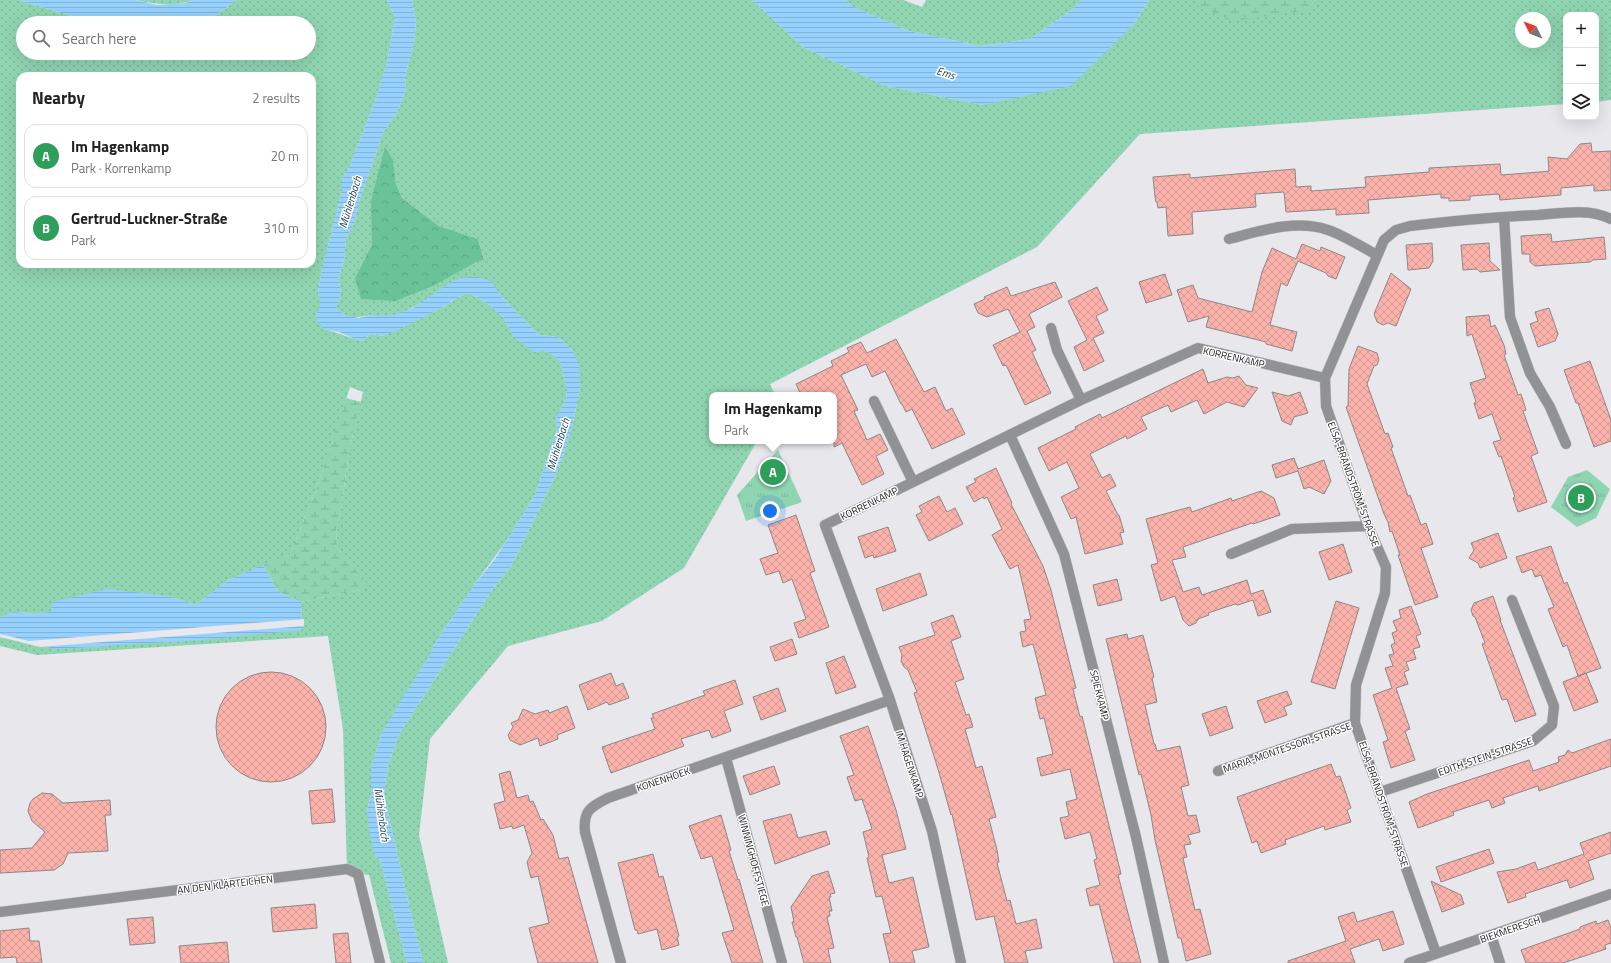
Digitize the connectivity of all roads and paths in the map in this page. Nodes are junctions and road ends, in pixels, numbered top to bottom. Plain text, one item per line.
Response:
1 (1504, 217) junction
2 (1611, 219) edge
3 (1229, 239) dead end
4 (1377, 255) junction
5 (1050, 328) dead end
6 (1325, 378) junction
7 (1081, 400) junction
8 (874, 401) dead end
9 (1010, 436) junction
10 (1566, 444) dead end
11 (913, 482) junction
12 (825, 525) joint
13 (1368, 526) junction
14 (1231, 554) dead end
15 (1512, 600) dead end
16 (890, 700) junction
17 (1355, 722) junction
18 (726, 758) junction
19 (1218, 771) dead end
20 (1380, 792) junction
21 (1611, 894) edge
22 (0, 912) edge
23 (1491, 936) junction
24 (1436, 953) junction
25 (380, 963) edge
26 (621, 963) edge
27 (782, 963) edge
28 (961, 963) edge
29 (1164, 963) edge
30 (1409, 963) edge
31 (1500, 963) edge

1 - 2 street, ELSA-BRÄNDSTRÖM-STRASSE
1 - 4 street, ELSA-BRÄNDSTRÖM-STRASSE
1 - 10 street
3 - 4 street
4 - 6 street, ELSA-BRÄNDSTRÖM-STRASSE
5 - 7 street
6 - 7 street, KORRENKAMP
6 - 13 street, ELSA-BRÄNDSTRÖM-STRASSE
7 - 9 street, KORRENKAMP
8 - 11 street
9 - 11 street, KORRENKAMP
9 - 29 street, SPIEKKAMP
11 - 12 street, KORRENKAMP
12 - 16 street, IM HAGENKAMP
13 - 14 street
13 - 17 street, ELSA-BRÄNDSTRÖM-STRASSE
15 - 20 street, EDITH-STEIN-STRASSE
16 - 18 street, KONENHOEK
16 - 28 street, IM HAGENKAMP
17 - 19 street, MARIA-MONTESSORI-STRASSE
17 - 20 street, ELSA-BRÄNDSTRÖM-STRASSE
18 - 26 street, KONENHOEK
18 - 27 street, WINNINGHOFFSTIEGE
20 - 24 street, ELSA-BRÄNDSTRÖM-STRASSE
21 - 23 street, BIEKMERESCH
22 - 25 street, AN DEN KLÄRTEICHEN
23 - 24 street, BIEKMERESCH
23 - 31 street
24 - 30 street, BIEKMERESCH

